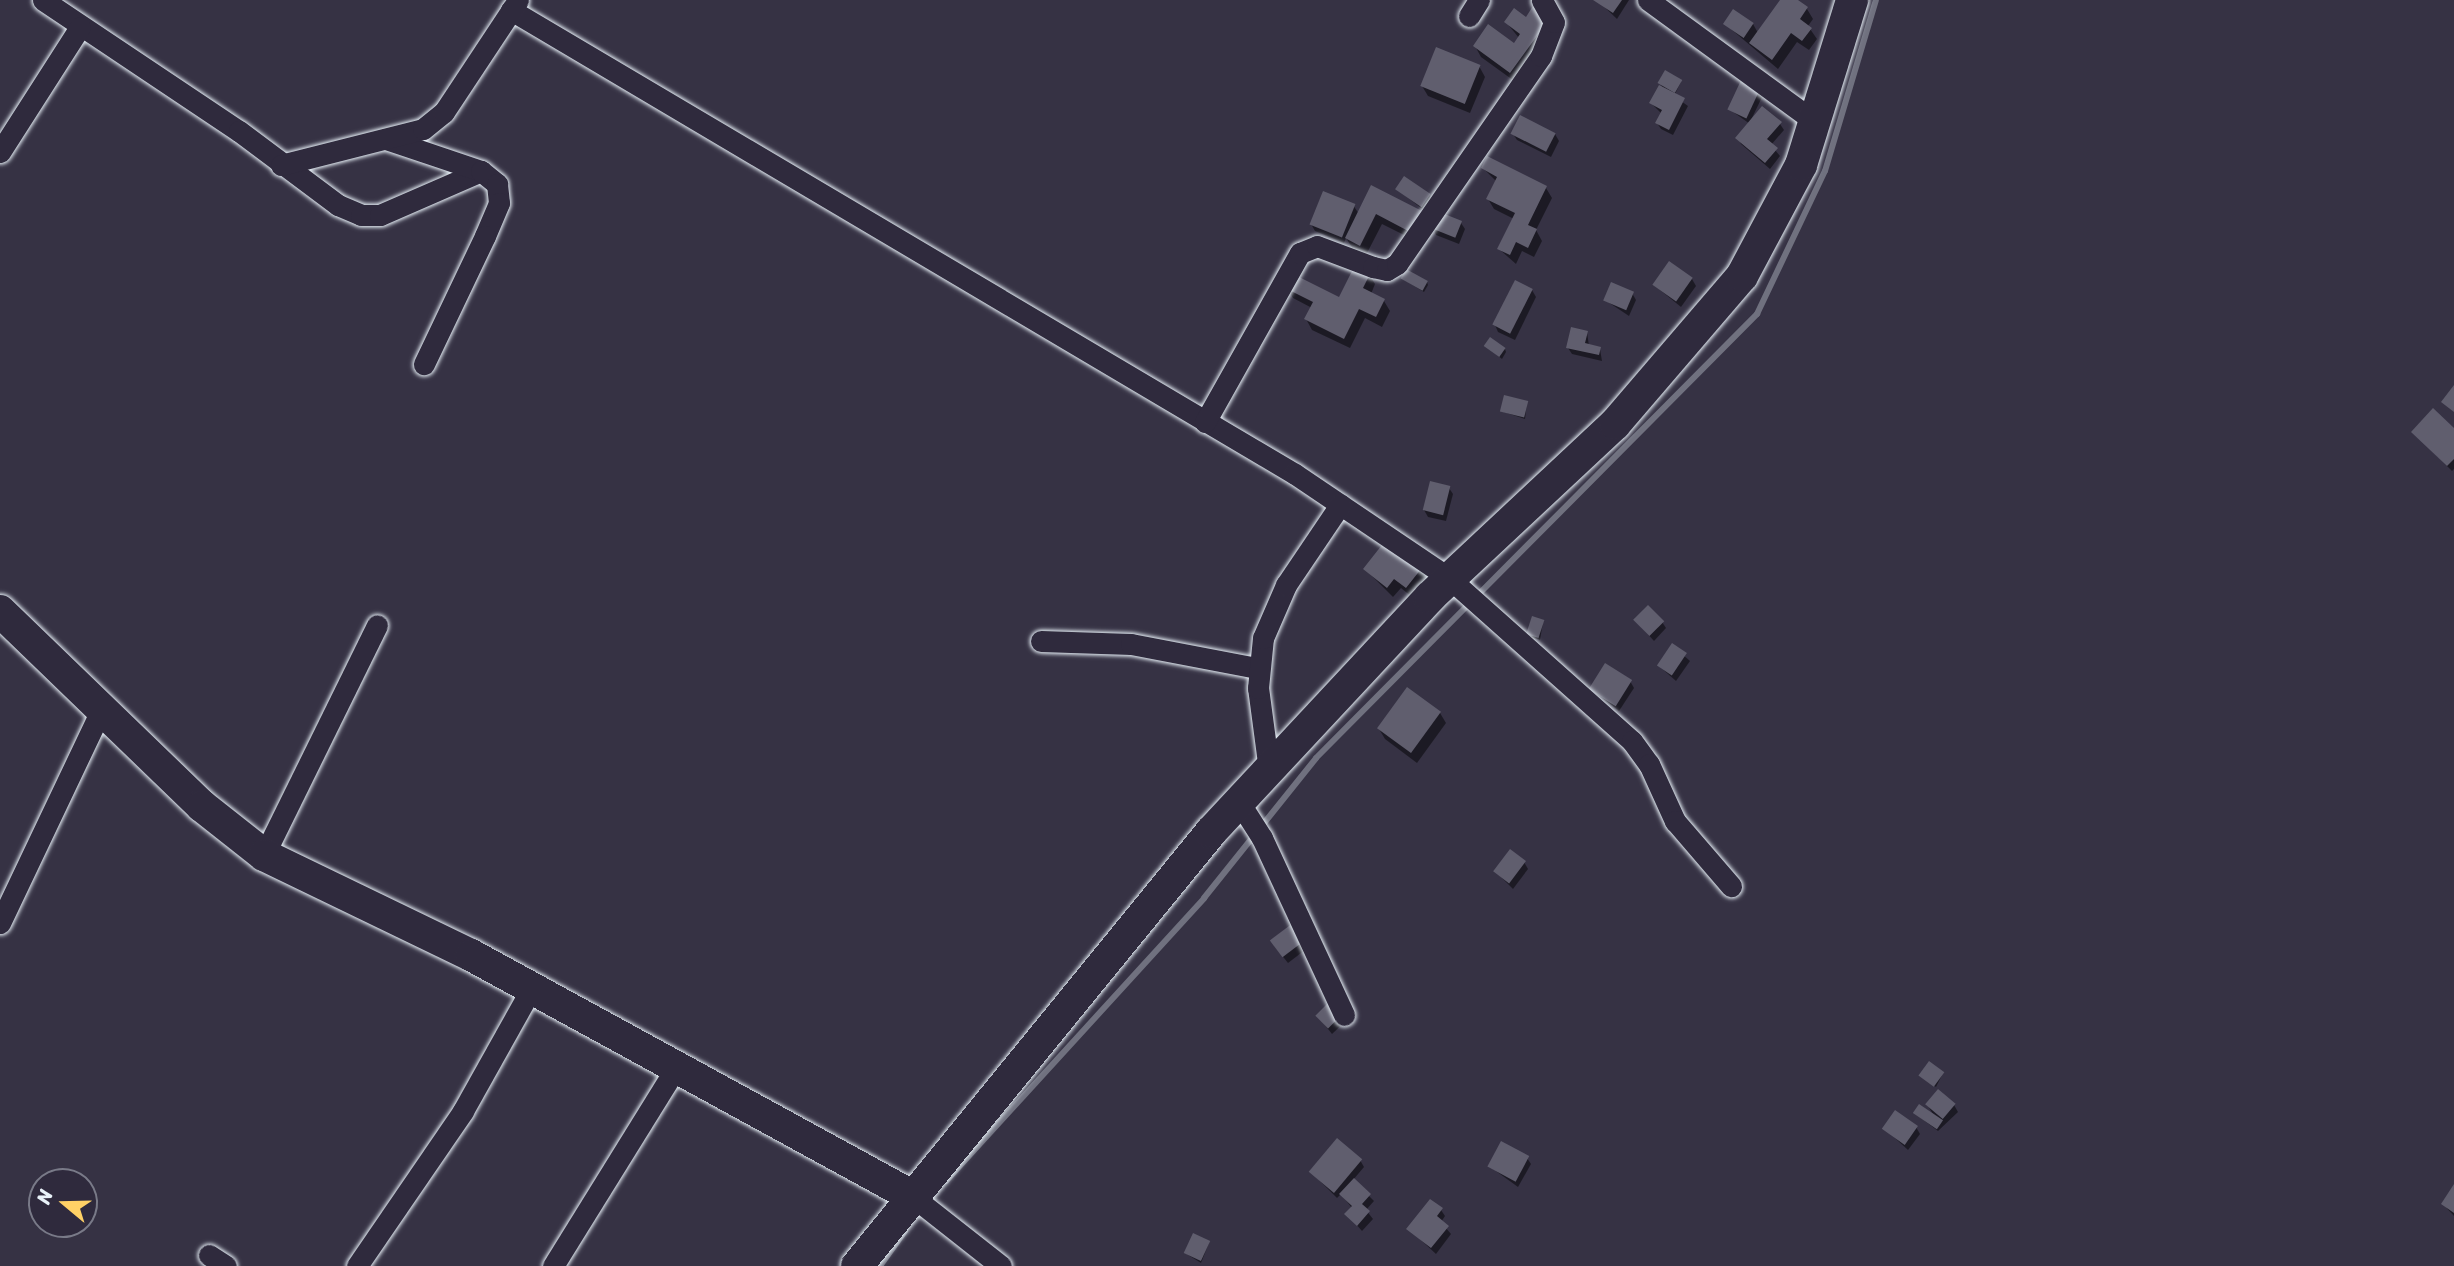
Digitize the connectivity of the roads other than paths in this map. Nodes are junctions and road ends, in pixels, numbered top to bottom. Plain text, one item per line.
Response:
1 (43, 0) edge
2 (1542, 0) edge
3 (1648, 0) edge
4 (1852, 0) edge
5 (515, 5) edge
6 (80, 27) junction
7 (1814, 121) junction
8 (386, 139) junction
9 (0, 152) edge
10 (281, 165) junction
11 (481, 171) junction
12 (424, 364) dead end
13 (1205, 422) junction
14 (1340, 505) junction
15 (1461, 590) junction
16 (0, 611) edge
17 (377, 625) dead end
18 (1041, 641) dead end
19 (1257, 668) junction
20 (102, 708) junction
21 (1269, 770) junction
22 (1242, 806) junction
23 (264, 855) junction
24 (1731, 886) dead end
25 (0, 923) edge
26 (530, 991) junction
27 (1344, 1014) dead end
28 (677, 1066) junction
29 (912, 1196) junction
30 (357, 1266) edge
31 (553, 1266) edge
32 (857, 1266) edge
33 (1001, 1266) edge

1 - 6 street
2 - 13 street
3 - 7 street
4 - 7 street
5 - 8 street
5 - 13 street
6 - 9 street
6 - 10 street
7 - 15 street
8 - 10 street
8 - 11 street
10 - 11 street
11 - 12 street
13 - 14 street
14 - 15 street
14 - 19 street
15 - 21 street
15 - 24 street
16 - 20 street
17 - 23 street
18 - 19 street
19 - 21 street
20 - 23 street
20 - 25 street
21 - 22 street
22 - 27 street
22 - 29 street
23 - 26 street
26 - 28 street
26 - 30 street
28 - 29 street
28 - 31 street
29 - 32 street
29 - 33 street

